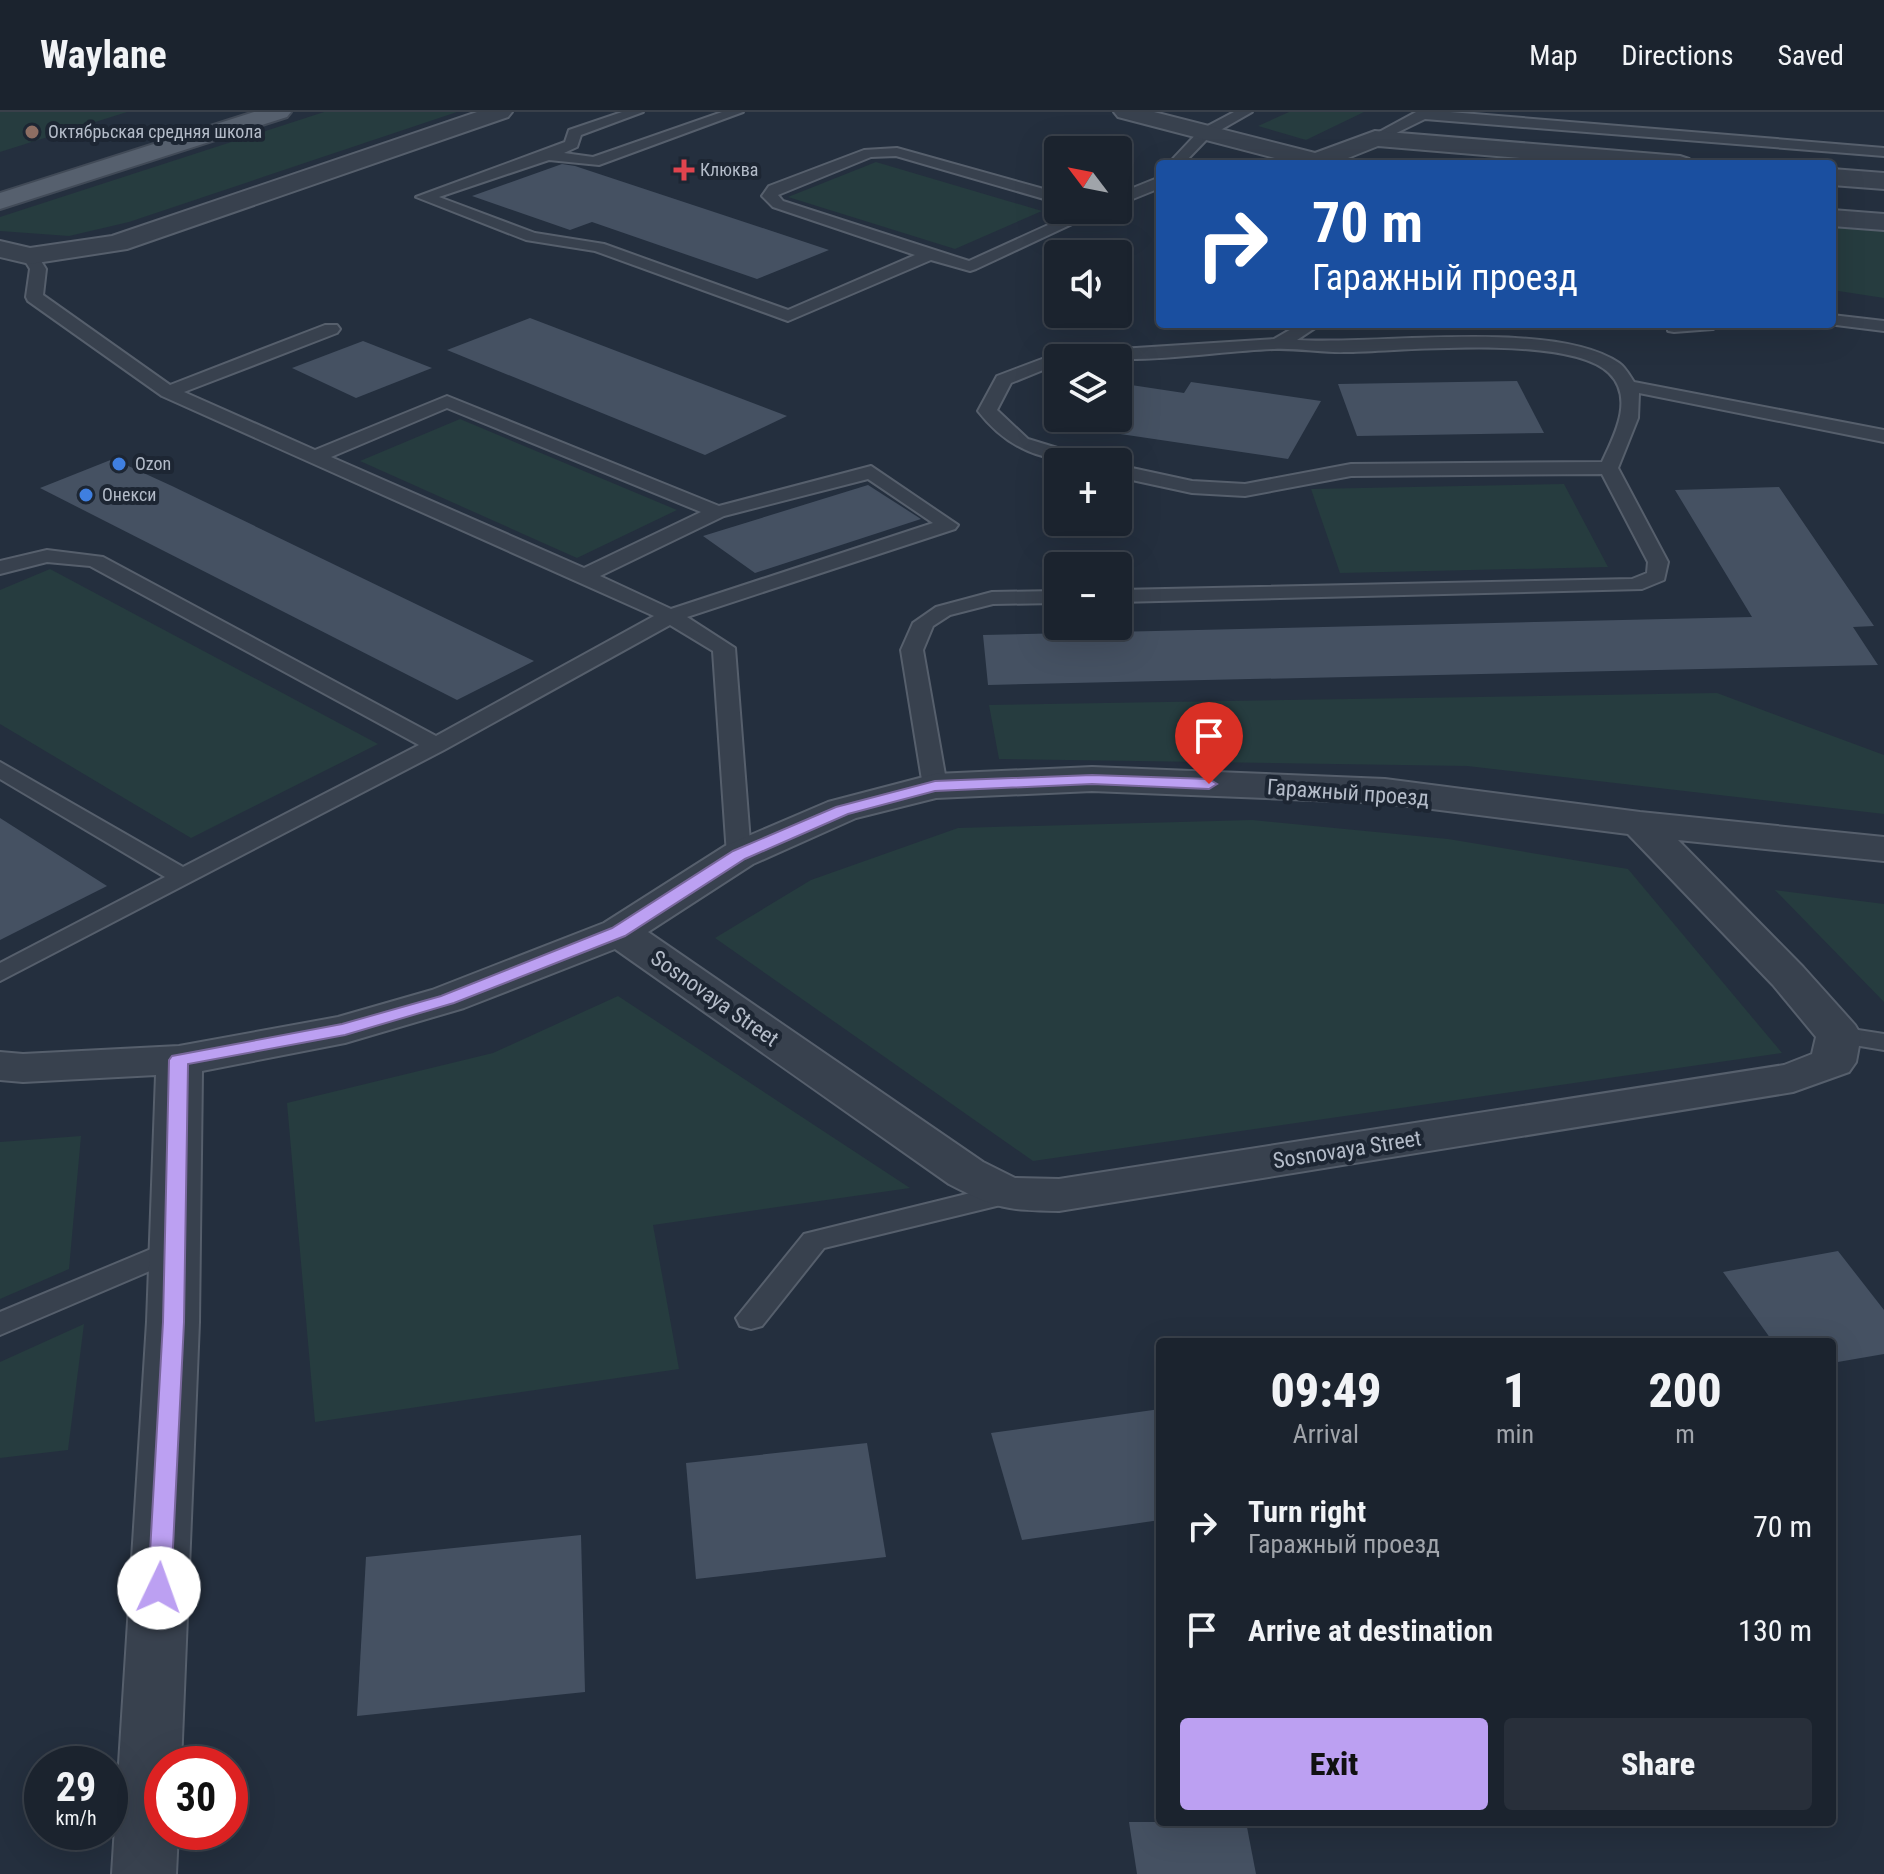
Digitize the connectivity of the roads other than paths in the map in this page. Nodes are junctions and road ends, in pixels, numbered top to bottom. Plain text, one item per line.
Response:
1 (279, 112) edge
2 (500, 112) edge
3 (636, 112) edge
4 (736, 112) edge
5 (1126, 112) edge
6 (1245, 112) edge
7 (1424, 113) edge
8 (1205, 133) junction
9 (1375, 138) junction
10 (1884, 152) edge
11 (548, 155) junction
12 (1179, 160) edge
13 (1310, 160) edge
14 (1328, 160) edge
15 (1633, 160) edge
16 (1836, 177) edge
17 (1884, 181) edge
18 (1156, 184) edge
19 (1044, 194) edge
20 (1132, 194) edge
21 (0, 201) edge
22 (1836, 218) edge
23 (1884, 222) edge
24 (1063, 224) edge
25 (0, 249) edge
26 (930, 255) junction
27 (30, 256) junction
28 (1836, 320) edge
29 (1884, 326) edge
30 (1305, 328) edge
31 (331, 329) dead end
32 (1278, 344) junction
33 (1132, 353) edge
34 (1044, 364) edge
35 (1629, 386) junction
36 (168, 392) junction
37 (1884, 436) edge
38 (1044, 450) edge
39 (315, 457) junction
40 (1609, 468) junction
41 (1132, 474) edge
42 (717, 512) junction
43 (0, 568) edge
44 (584, 576) junction
45 (1132, 596) edge
46 (1044, 597) edge
47 (670, 616) junction
48 (436, 745) junction
49 (0, 769) edge
50 (935, 786) junction
51 (1640, 824) junction
52 (1884, 849) edge
53 (739, 855) junction
54 (182, 877) junction
55 (619, 932) junction
56 (0, 973) edge
57 (1839, 1035) junction
58 (1884, 1042) edge
59 (179, 1060) junction
60 (0, 1066) edge
61 (1007, 1194) junction
62 (175, 1249) junction
63 (751, 1318) dead end
64 (0, 1324) edge
65 (144, 1874) edge

1 - 21 main road
2 - 27 street
3 - 11 lane
4 - 11 lane
5 - 8 street
6 - 8 lane
7 - 9 lane
7 - 10 lane
8 - 12 lane
8 - 13 street
9 - 14 street
9 - 15 street
11 - 26 lane
16 - 17 street
18 - 20 lane
19 - 26 lane
22 - 23 street
24 - 26 lane
25 - 27 street
27 - 36 lane
28 - 29 lane
30 - 32 lane
31 - 36 lane
32 - 33 lane
32 - 35 lane
34 - 38 lane
35 - 37 lane
35 - 40 lane
36 - 39 lane
39 - 42 lane
39 - 44 lane
40 - 41 lane
40 - 45 lane
42 - 44 lane
42 - 47 lane
43 - 48 lane
44 - 47 lane
46 - 50 lane
47 - 48 lane
47 - 53 lane
48 - 54 lane
49 - 54 lane
50 - 51 street, Гаражный проезд
50 - 53 street, Гаражный проезд
51 - 52 street, Гаражный проезд
51 - 57 street
53 - 55 street, Гаражный проезд
54 - 56 lane
55 - 59 street, Гаражный проезд
55 - 61 street, Sosnovaya Street
57 - 58 lane
57 - 61 street, Sosnovaya Street
59 - 60 street, Гаражный проезд
59 - 62 street
61 - 63 lane
62 - 64 lane
62 - 65 street

